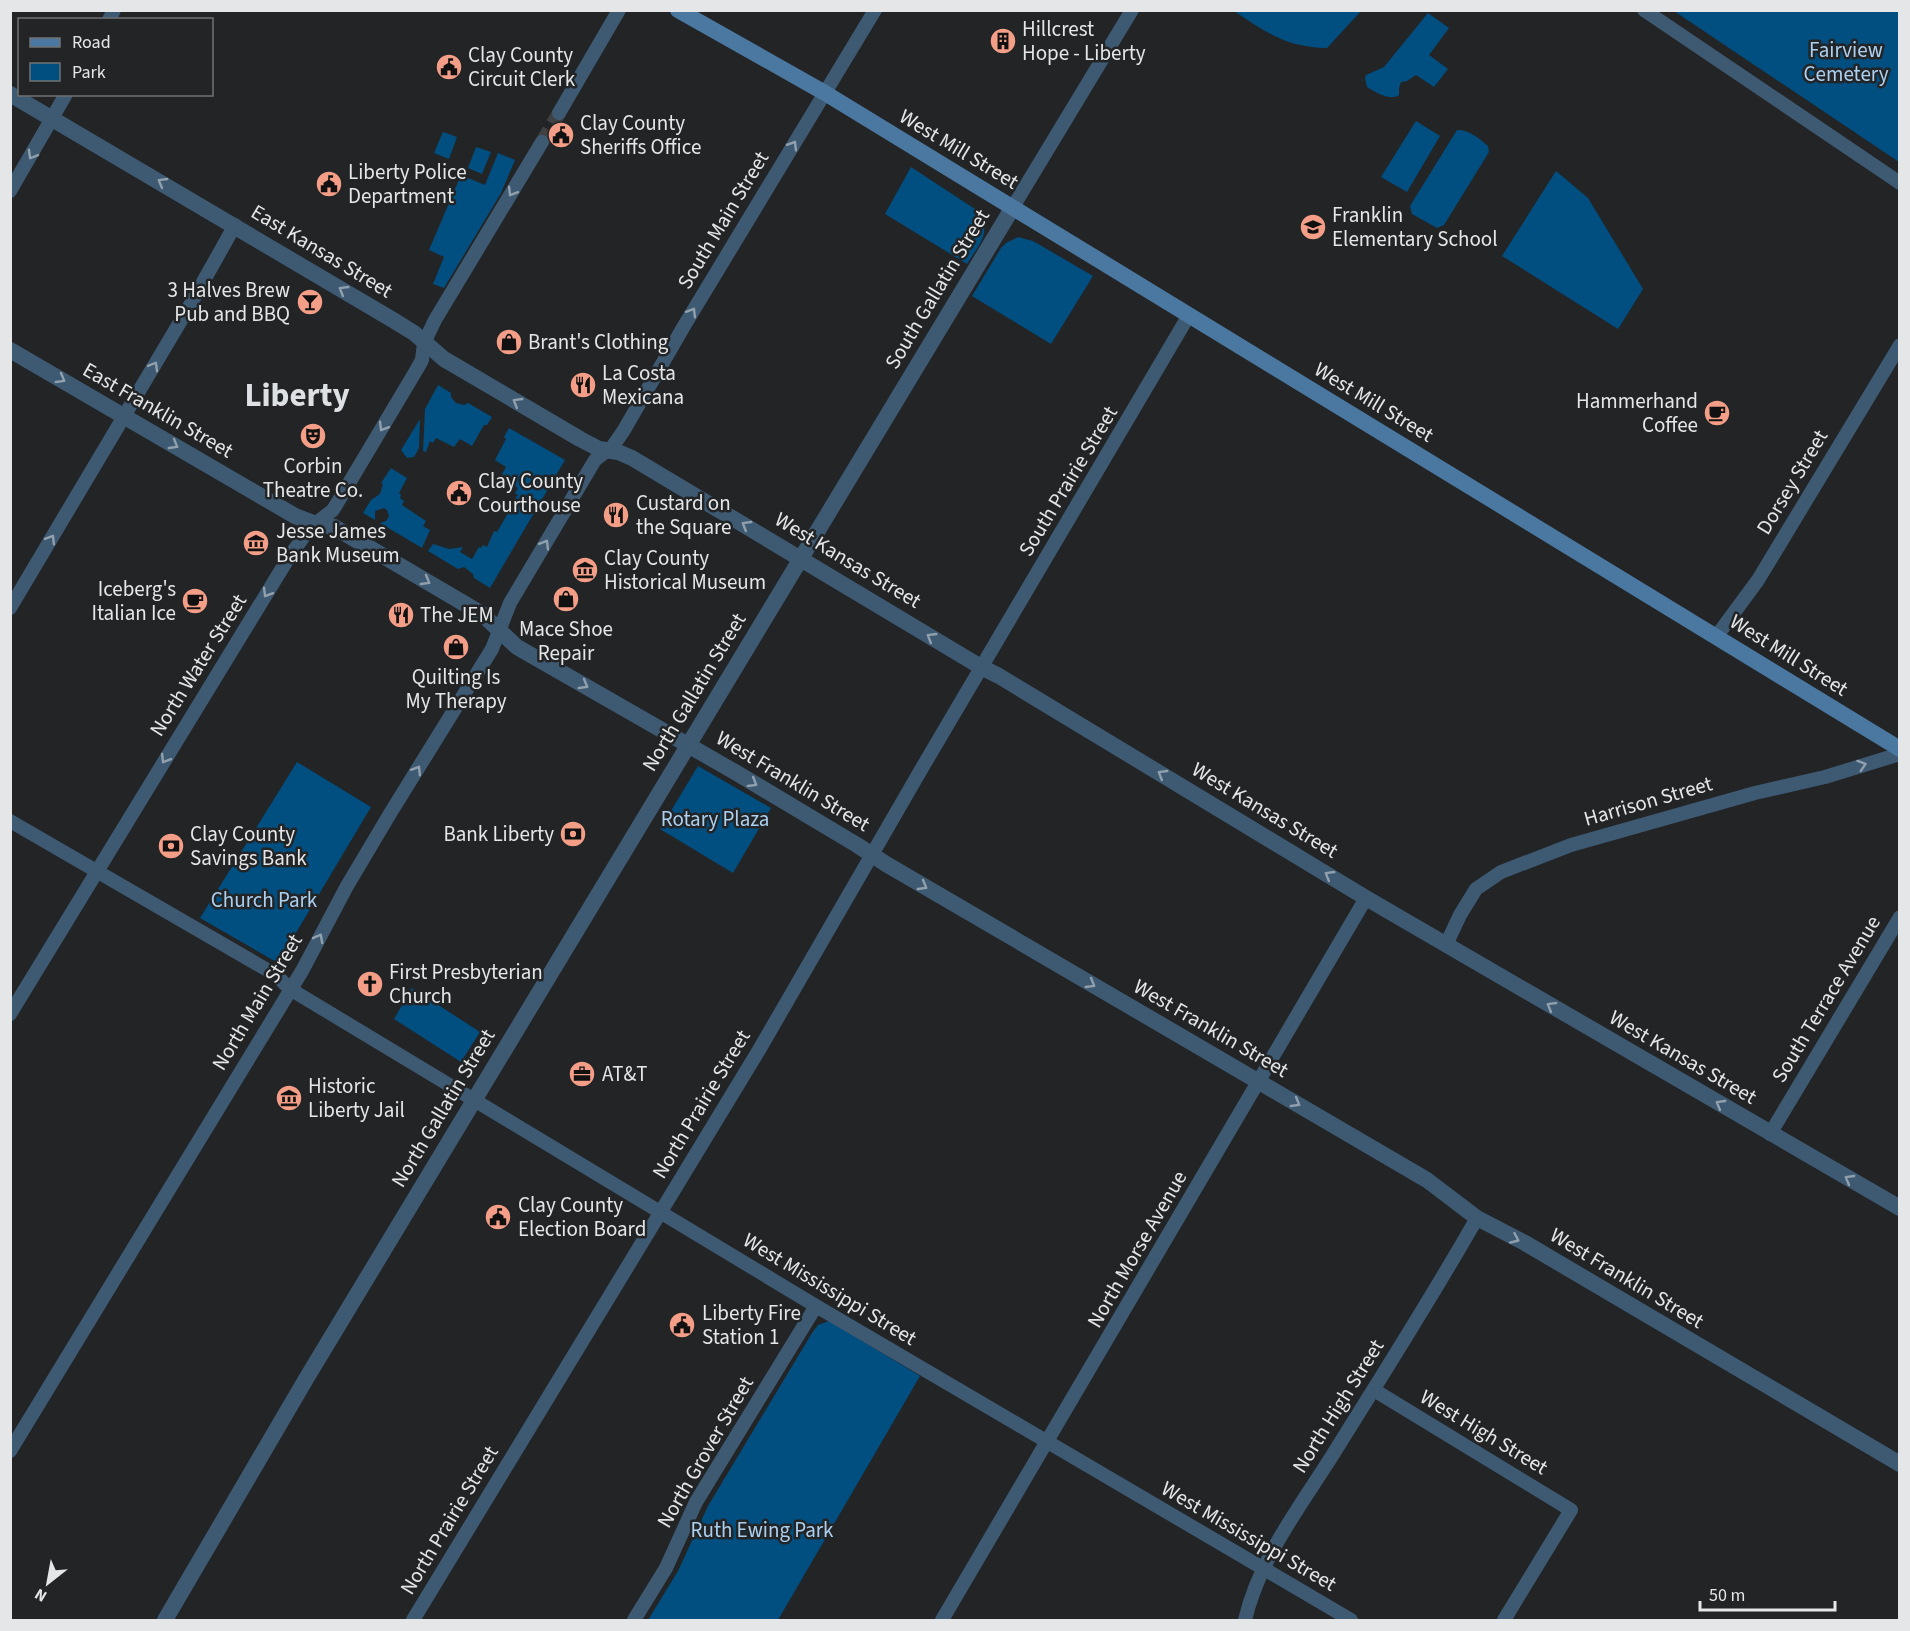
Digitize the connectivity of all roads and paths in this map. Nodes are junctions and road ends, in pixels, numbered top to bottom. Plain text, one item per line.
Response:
1 (618, 10) edge
2 (678, 10) edge
3 (875, 10) edge
4 (1132, 10) edge
5 (1644, 10) edge
6 (825, 93) junction
7 (10, 94) edge
8 (65, 96) edge
9 (559, 113) tunnel mouth
10 (53, 118) junction
11 (542, 142) tunnel mouth
12 (1899, 183) edge
13 (10, 191) edge
14 (1012, 207) junction
15 (234, 225) junction
16 (1189, 315) junction
17 (424, 343) junction
18 (1899, 345) edge
19 (10, 350) edge
20 (124, 416) junction
21 (608, 451) junction
22 (316, 524) junction
23 (801, 559) junction
24 (10, 608) edge
25 (499, 632) junction
26 (1716, 637) junction
27 (981, 667) junction
28 (688, 746) junction
29 (1899, 752) edge
30 (10, 821) edge
31 (873, 855) junction
32 (96, 872) junction
33 (1366, 898) junction
34 (1899, 917) edge
35 (1446, 945) junction
36 (290, 989) junction
37 (10, 1014) edge
38 (1259, 1082) junction
39 (474, 1100) junction
40 (1770, 1134) junction
41 (1898, 1203) edge
42 (660, 1212) junction
43 (1477, 1218) junction
44 (816, 1306) junction
45 (1374, 1390) junction
46 (1048, 1442) junction
47 (10, 1451) edge
48 (1899, 1464) edge
49 (1264, 1569) junction
50 (165, 1620) edge
51 (413, 1620) edge
52 (634, 1620) edge
53 (942, 1620) edge
54 (1245, 1620) edge
55 (1351, 1620) edge
56 (1504, 1620) edge

1 - 9 street
2 - 6 main road, West Mill Street
3 - 6 street, South Main Street
4 - 14 street, South Gallatin Street
5 - 12 street
6 - 14 main road, West Mill Street
21 -> 6 street, South Main Street
7 - 10 street, East Kansas Street
8 - 10 street
10 -> 13 street
15 -> 10 street, East Kansas Street
11 -> 17 street, North Water Street
14 - 16 main road, West Mill Street
14 - 23 street, South Gallatin Street
17 -> 15 street, East Kansas Street
20 -> 15 street
16 - 26 main road, West Mill Street
16 - 27 street, South Prairie Street
21 -> 17 street, East Kansas Street
17 -> 22 street, North Water Street
18 - 26 street, Dorsey Street
19 -> 20 street, East Franklin Street
20 -> 22 street, East Franklin Street
24 -> 20 street
23 -> 21 street, West Kansas Street
25 -> 21 street, North Main Street
22 -> 25 street, East Franklin Street
22 -> 32 street, North Water Street
27 -> 23 street, West Kansas Street
23 - 28 street, North Gallatin Street
25 -> 28 street, West Franklin Street
36 -> 25 street, North Main Street
26 - 29 main road, West Mill Street
27 - 31 street, North Prairie Street
33 -> 27 street, West Kansas Street
28 -> 31 street, West Franklin Street
28 - 39 street, North Gallatin Street
35 -> 29 street, Harrison Street
30 - 32 street, West Mississippi Street
31 -> 38 street, West Franklin Street
31 - 42 street, North Prairie Street
32 - 36 street, West Mississippi Street
32 - 37 street, North Water Street
33 - 35 street, West Kansas Street
33 - 38 street, North Morse Avenue
34 - 40 street, South Terrace Avenue
40 -> 35 street, West Kansas Street
36 - 39 street, West Mississippi Street
36 - 47 street, North Main Street
38 -> 43 street, West Franklin Street
38 - 46 street, North Morse Avenue
39 - 42 street, West Mississippi Street
39 - 50 street, North Gallatin Street
41 -> 40 street, West Kansas Street
42 - 44 street, West Mississippi Street
42 - 51 street, North Prairie Street
43 - 45 street, North High Street
43 -> 48 street, West Franklin Street
44 - 46 street, West Mississippi Street
44 - 52 street, North Grover Street
45 - 49 street, North High Street
45 - 56 street, West High Street
46 - 49 street, West Mississippi Street
46 - 53 street, North Morse Avenue
49 - 54 street, North High Street
49 - 55 street, West Mississippi Street

